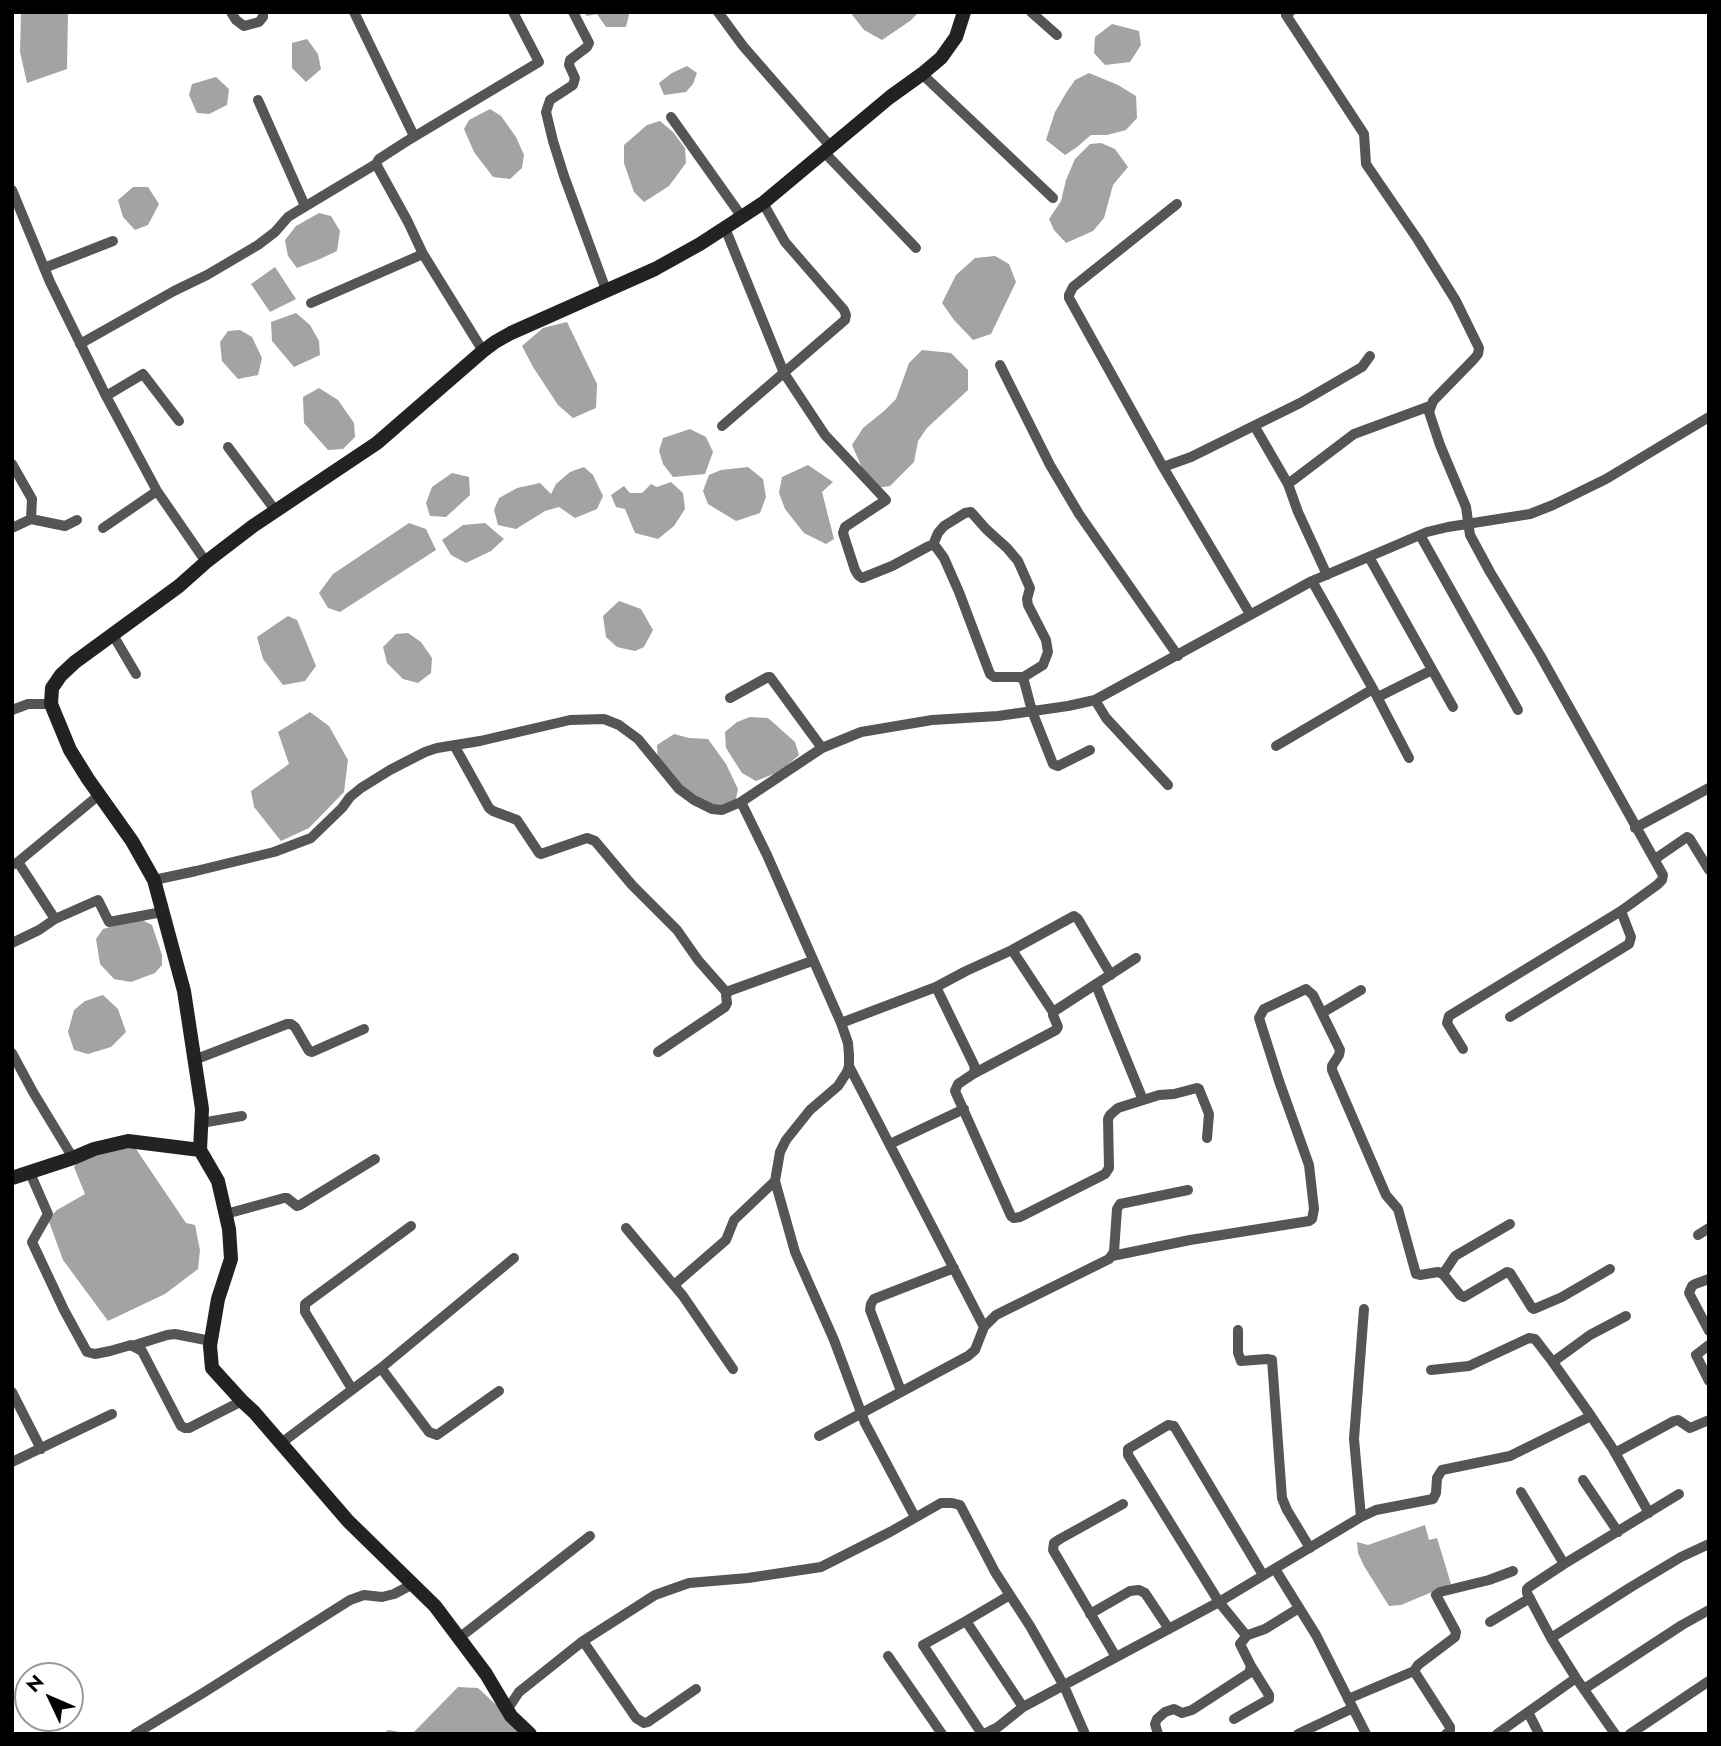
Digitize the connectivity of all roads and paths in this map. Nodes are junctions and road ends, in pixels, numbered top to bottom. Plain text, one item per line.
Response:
1 (231, 12) edge
2 (262, 12) edge
3 (354, 12) edge
4 (513, 12) edge
5 (573, 12) edge
6 (718, 12) edge
7 (964, 12) edge
8 (1031, 12) edge
9 (1290, 12) edge
10 (1058, 35) dead end
11 (922, 74) junction
12 (258, 100) dead end
13 (671, 117) dead end
14 (414, 136) junction
15 (827, 149) junction
16 (376, 164) junction
17 (12, 190) edge
18 (1053, 198) dead end
19 (763, 203) junction
20 (1177, 204) dead end
21 (305, 206) junction
22 (742, 217) junction
23 (725, 228) junction
24 (113, 241) dead end
25 (916, 248) dead end
26 (423, 254) junction
27 (44, 268) junction
28 (606, 290) junction
29 (311, 303) dead end
30 (80, 344) junction
31 (483, 351) junction
32 (1370, 356) dead end
33 (1000, 365) dead end
34 (784, 373) junction
35 (106, 396) junction
36 (1430, 406) junction
37 (1709, 417) edge
38 (179, 421) dead end
39 (722, 426) dead end
40 (1255, 426) junction
41 (228, 447) dead end
42 (12, 464) edge
43 (1163, 467) junction
44 (1288, 484) junction
45 (157, 491) junction
46 (275, 510) junction
47 (31, 519) junction
48 (77, 520) dead end
49 (1468, 523) junction
50 (12, 528) edge
51 (103, 528) dead end
52 (1420, 535) junction
53 (933, 545) junction
54 (1369, 557) junction
55 (206, 562) junction
56 (1327, 575) junction
57 (1312, 581) junction
58 (1250, 614) junction
59 (113, 635) junction
60 (1178, 656) junction
61 (1432, 670) junction
62 (136, 674) dead end
63 (1022, 678) junction
64 (1375, 693) junction
65 (730, 698) dead end
66 (1095, 700) junction
67 (51, 704) junction
68 (1452, 707) dead end
69 (12, 710) edge
70 (1518, 710) dead end
71 (1032, 711) junction
72 (454, 745) junction
73 (1276, 746) dead end
74 (822, 748) junction
75 (1090, 750) dead end
76 (1409, 758) dead end
77 (1168, 785) dead end
78 (1709, 788) edge
79 (99, 795) junction
80 (741, 802) junction
81 (1635, 828) junction
82 (1655, 859) junction
83 (15, 864) edge
84 (1709, 870) edge
85 (154, 880) junction
86 (1621, 911) junction
87 (162, 912) junction
88 (55, 919) junction
89 (12, 943) edge
90 (1012, 950) junction
91 (1136, 958) dead end
92 (813, 961) junction
93 (1111, 975) junction
94 (1096, 985) junction
95 (936, 987) junction
96 (1361, 990) dead end
97 (727, 993) junction
98 (1053, 1012) junction
99 (1322, 1013) junction
100 (1510, 1017) dead end
101 (841, 1023) junction
102 (364, 1029) dead end
103 (1463, 1049) dead end
104 (657, 1052) dead end
105 (12, 1053) edge
106 (194, 1060) junction
107 (849, 1066) junction
108 (973, 1074) junction
109 (1143, 1100) junction
110 (964, 1109) junction
111 (242, 1115) dead end
112 (201, 1123) junction
113 (1207, 1138) dead end
114 (890, 1144) junction
115 (200, 1150) junction
116 (73, 1158) junction
117 (375, 1159) dead end
118 (30, 1173) junction
119 (12, 1178) edge
120 (775, 1181) junction
121 (1188, 1190) dead end
122 (226, 1214) junction
123 (1510, 1224) dead end
124 (411, 1226) dead end
125 (626, 1228) dead end
126 (1709, 1228) edge
127 (1698, 1235) dead end
128 (1112, 1256) junction
129 (514, 1258) dead end
130 (954, 1268) junction
131 (1610, 1269) dead end
132 (1443, 1274) junction
133 (1709, 1279) edge
134 (674, 1285) junction
135 (1364, 1309) dead end
136 (1626, 1316) dead end
137 (984, 1327) junction
138 (1238, 1330) dead end
139 (1709, 1331) edge
140 (211, 1342) junction
141 (1709, 1345) edge
142 (132, 1346) junction
143 (1553, 1362) junction
144 (382, 1368) junction
145 (733, 1369) dead end
146 (1431, 1370) dead end
147 (1709, 1381) edge
148 (352, 1389) junction
149 (12, 1391) edge
150 (499, 1391) dead end
151 (901, 1391) junction
152 (242, 1402) junction
153 (861, 1413) junction
154 (111, 1414) dead end
155 (1591, 1416) junction
156 (1709, 1420) edge
157 (819, 1436) dead end
158 (280, 1444) junction
159 (41, 1449) junction
160 (1615, 1453) junction
161 (12, 1462) edge
162 (1583, 1480) dead end
163 (1521, 1492) dead end
164 (1679, 1494) dead end
165 (1123, 1504) dead end
166 (1649, 1513) junction
167 (915, 1517) junction
168 (1361, 1517) junction
169 (1618, 1532) junction
170 (590, 1536) dead end
171 (1709, 1544) edge
172 (1310, 1548) junction
173 (1564, 1564) junction
174 (1275, 1569) junction
175 (1513, 1571) dead end
176 (1263, 1576) junction
177 (413, 1584) junction
178 (1010, 1595) junction
179 (1530, 1598) junction
180 (1219, 1602) junction
181 (1299, 1608) junction
182 (1709, 1611) edge
183 (1090, 1614) junction
184 (966, 1621) junction
185 (1490, 1622) dead end
186 (1169, 1629) junction
187 (1245, 1636) junction
188 (459, 1638) junction
189 (1551, 1638) junction
190 (583, 1640) junction
191 (888, 1656) dead end
192 (1116, 1657) junction
193 (1251, 1666) junction
194 (1414, 1671) junction
195 (1576, 1678) junction
196 (1709, 1681) edge
197 (1064, 1686) junction
198 (696, 1689) dead end
199 (1584, 1689) junction
200 (1350, 1703) junction
201 (1023, 1707) junction
202 (507, 1710) junction
203 (1528, 1712) junction
204 (1234, 1720) dead end
205 (645, 1728) edge
206 (999, 1731) edge
207 (135, 1734) edge
208 (530, 1734) edge
209 (942, 1734) edge
210 (983, 1734) edge
211 (1085, 1734) edge
212 (1158, 1734) edge
213 (1297, 1734) edge
214 (1366, 1734) edge
215 (1446, 1734) edge
216 (1497, 1734) edge
217 (1539, 1734) edge
218 (1615, 1734) edge
219 (1630, 1734) edge

1 - 2 street
3 - 14 street
4 - 14 street
5 - 28 street
6 - 15 street
7 - 11 street
8 - 10 street
9 - 36 street
11 - 15 street
11 - 18 street
12 - 21 street
13 - 22 street
14 - 16 street
15 - 19 street
15 - 25 street
16 - 21 street
16 - 26 street
17 - 27 street
19 - 22 street
19 - 34 street
20 - 43 street
21 - 30 street
22 - 23 street
23 - 28 street
23 - 34 street
24 - 27 street
26 - 29 street
26 - 31 street
27 - 30 street
28 - 31 street
30 - 35 street
31 - 46 street
32 - 40 street
33 - 60 street
34 - 39 street
34 - 53 street
35 - 38 street
35 - 45 street
36 - 44 street
36 - 49 street
37 - 49 street
40 - 43 street
40 - 44 street
41 - 46 street
42 - 47 street
43 - 58 street
44 - 56 street
45 - 51 street
45 - 55 street
46 - 55 street
47 - 48 street
47 - 50 street
49 - 52 street
49 - 81 street
52 - 54 street
52 - 70 street
53 - 63 street
53 - 63 street
54 - 56 street
54 - 61 street
55 - 59 street
56 - 57 street
57 - 58 street
57 - 64 street
58 - 60 street
59 - 62 street
59 - 67 street
60 - 66 street
61 - 64 street
61 - 68 street
63 - 71 street
64 - 73 street
64 - 76 street
65 - 74 street
66 - 71 street
66 - 77 street
67 - 69 street
67 - 79 street
71 - 74 street
71 - 75 street
72 - 80 street
72 - 85 street
72 - 97 street
74 - 80 street
78 - 81 street
79 - 83 street
79 - 85 street
80 - 92 street
81 - 82 street
82 - 84 street
82 - 86 street
83 - 88 street
85 - 87 street
86 - 100 street
86 - 103 street
87 - 88 street
87 - 106 street
88 - 89 street
90 - 93 street
90 - 95 street
90 - 98 street
91 - 93 street
92 - 97 street
92 - 101 street
93 - 94 street
94 - 98 street
94 - 109 street
95 - 101 street
95 - 108 street
96 - 99 street
97 - 104 street
98 - 108 street
99 - 128 street
99 - 132 street
101 - 107 street
102 - 106 street
105 - 116 street
106 - 112 street
107 - 114 street
107 - 120 street
108 - 110 street
109 - 110 street
109 - 113 street
110 - 114 street
111 - 112 street
112 - 115 street
114 - 130 street
115 - 116 street
115 - 122 street
116 - 118 street
117 - 122 street
118 - 119 street
118 - 142 street
120 - 134 street
120 - 153 street
121 - 128 street
122 - 140 street
123 - 132 street
124 - 148 street
125 - 134 street
126 - 127 street
128 - 137 street
129 - 144 street
130 - 137 street
130 - 151 street
131 - 132 street
133 - 139 street
134 - 145 street
135 - 168 street
136 - 143 street
137 - 151 street
138 - 172 street
140 - 142 street
140 - 152 street
141 - 147 street
142 - 152 street
143 - 146 street
143 - 155 street
144 - 148 street
144 - 150 street
148 - 158 street
149 - 159 street
151 - 153 street
152 - 158 street
153 - 157 street
153 - 167 street
154 - 159 street
155 - 160 street
155 - 168 street
156 - 160 street
158 - 177 street
159 - 161 street
160 - 166 street
162 - 169 street
163 - 173 street
164 - 166 street
165 - 183 street
166 - 169 street
167 - 178 street
167 - 190 street
168 - 172 street
169 - 173 street
170 - 188 street
171 - 189 street
172 - 174 street
173 - 179 street
174 - 176 street
174 - 181 street
175 - 194 street
176 - 180 street
176 - 180 street
177 - 188 street
177 - 207 street
178 - 184 street
178 - 197 street
179 - 185 street
179 - 189 street
180 - 186 street
180 - 187 street
181 - 187 street
181 - 200 street
182 - 199 street
183 - 186 street
183 - 192 street
184 - 201 street
184 - 210 street
186 - 192 street
187 - 193 street
188 - 202 street
189 - 195 street
190 - 202 street
190 - 205 street
191 - 209 street
192 - 197 street
193 - 204 street
193 - 212 street
194 - 200 street
194 - 215 street
195 - 199 street
195 - 203 street
196 - 219 street
197 - 201 street
197 - 211 street
198 - 205 street
199 - 218 street
200 - 213 street
200 - 214 street
201 - 206 street
202 - 208 street
203 - 216 street
203 - 217 street
206 - 210 street

